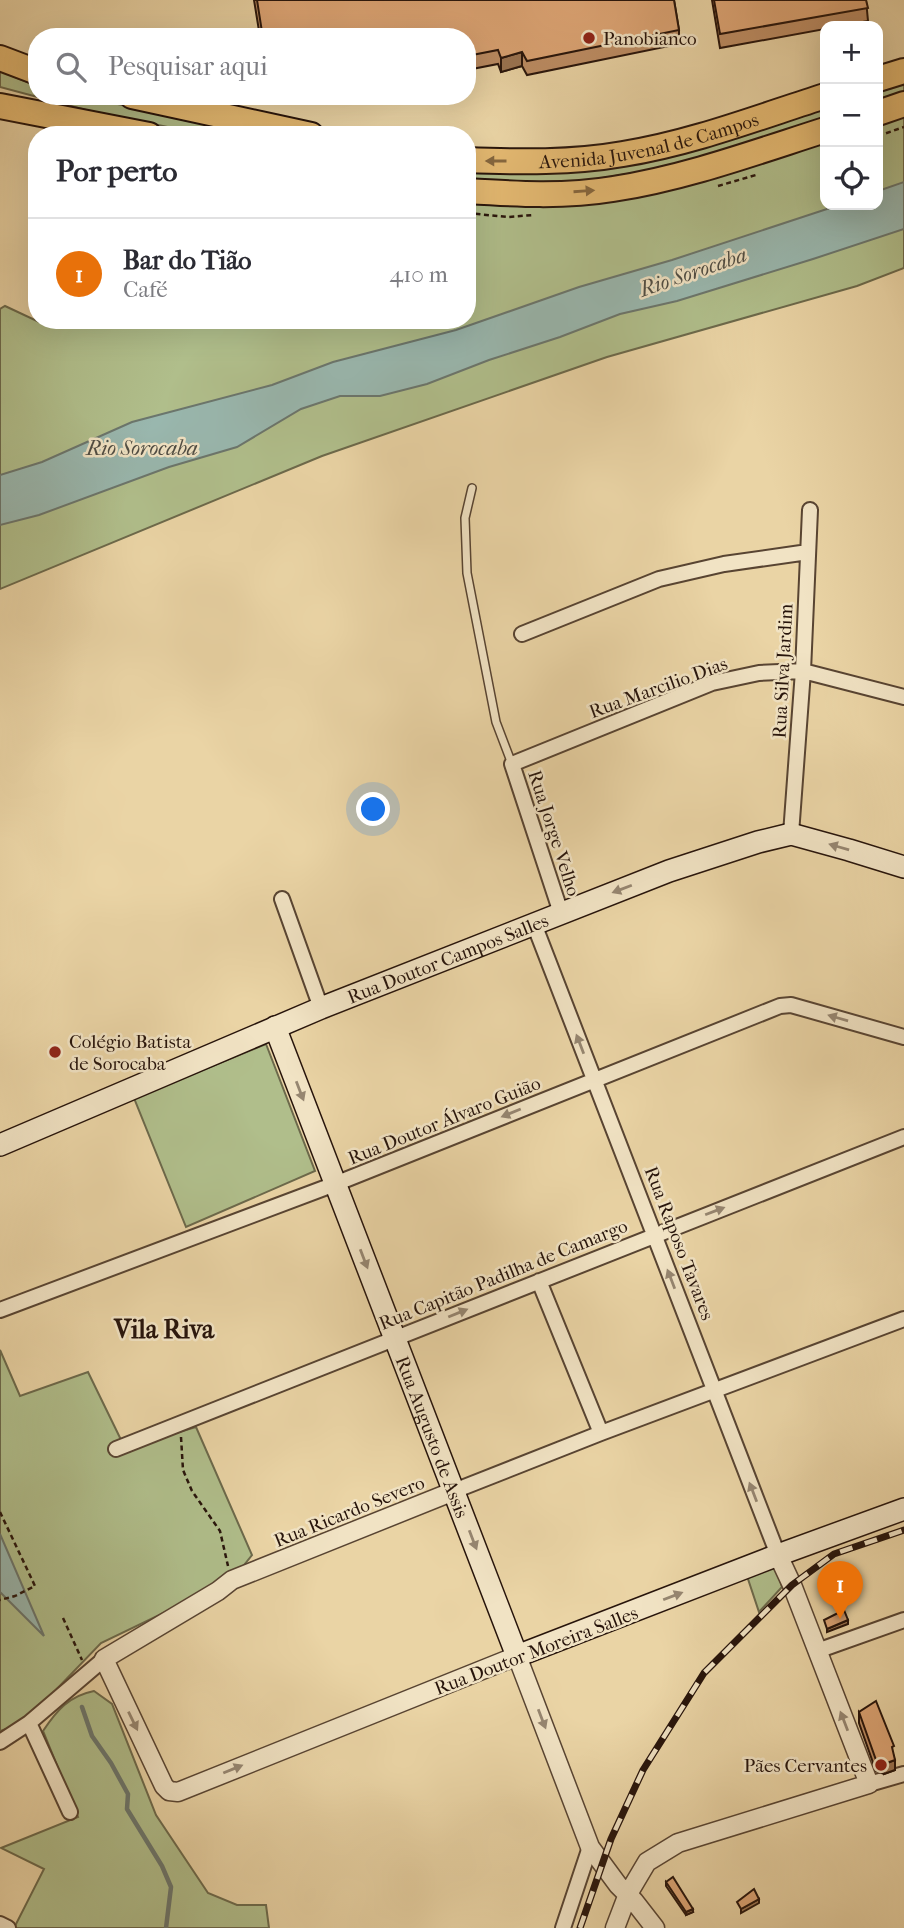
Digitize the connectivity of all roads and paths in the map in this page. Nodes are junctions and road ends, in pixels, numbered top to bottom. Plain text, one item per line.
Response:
1 (0, 58) edge
2 (28, 69) edge
3 (904, 71) edge
4 (883, 77) edge
5 (820, 98) edge
6 (904, 104) edge
7 (173, 105) edge
8 (0, 106) edge
9 (883, 111) edge
10 (103, 126) edge
11 (270, 126) edge
12 (904, 127) edge
13 (820, 132) edge
14 (883, 133) edge
15 (476, 160) edge
16 (476, 192) edge
17 (472, 488) dead end
18 (810, 510) dead end
19 (808, 552) junction
20 (522, 634) dead end
21 (803, 671) junction
22 (904, 697) edge
23 (512, 764) junction
24 (792, 834) junction
25 (904, 867) edge
26 (282, 899) dead end
27 (561, 914) junction
28 (534, 924) junction
29 (321, 1008) junction
30 (275, 1027) junction
31 (904, 1037) edge
32 (594, 1080) junction
33 (904, 1137) edge
34 (0, 1145) edge
35 (335, 1184) junction
36 (654, 1236) junction
37 (538, 1280) junction
38 (0, 1310) edge
39 (904, 1319) edge
40 (395, 1338) junction
41 (714, 1390) junction
42 (180, 1423) junction
43 (601, 1433) junction
44 (117, 1449) dead end
45 (454, 1491) junction
46 (904, 1509) edge
47 (0, 1512) edge
48 (804, 1545) junction
49 (778, 1555) junction
50 (788, 1577) junction
51 (232, 1580) junction
52 (0, 1600) edge
53 (63, 1618) dead end
54 (904, 1620) edge
55 (817, 1651) junction
56 (517, 1656) junction
57 (104, 1659) junction
58 (88, 1673) junction
59 (29, 1723) junction
60 (0, 1742) edge
61 (904, 1774) edge
62 (869, 1784) junction
63 (70, 1812) dead end
64 (590, 1847) junction
65 (628, 1894) junction
66 (0, 1924) edge
67 (8, 1928) edge
68 (563, 1928) edge
69 (615, 1928) edge
70 (655, 1928) edge

1 - 2 highway
3 - 4 highway
5 -> 15 highway, Avenida Juvenal de Campos
6 - 9 highway
7 - 11 highway
8 - 10 highway
12 - 14 path
16 -> 13 highway, Avenida Juvenal de Campos
17 - 23 lane
18 - 19 street, Rua Silva Jardim
19 - 20 street
19 - 21 street, Rua Silva Jardim
21 - 22 street, Rua Marcilio Dias
21 - 23 street, Rua Marcilio Dias
21 - 24 street, Rua Silva Jardim
23 - 27 street, Rua Jorge Velho
25 -> 24 main road, Rua Doutor Campos Salles
24 -> 27 main road, Rua Doutor Campos Salles
26 - 29 street
27 - 28 main road, Rua Doutor Campos Salles
28 - 29 main road, Rua Doutor Campos Salles
32 -> 28 street, Rua Raposo Tavares
29 - 30 main road, Rua Doutor Campos Salles
30 - 34 main road, Rua Doutor Campos Salles
30 -> 35 main road, Rua Augusto de Assis
31 -> 32 street, Rua Doutor Álvaro Guião
32 -> 35 street, Rua Doutor Álvaro Guião
32 - 36 street, Rua Raposo Tavares
36 -> 33 street, Rua Capitão Padilha de Camargo
35 - 38 street, Rua Doutor Álvaro Guião
35 -> 40 main road, Rua Augusto de Assis
36 - 37 street, Rua Capitão Padilha de Camargo
41 -> 36 street, Rua Raposo Tavares
40 -> 37 street, Rua Capitão Padilha de Camargo
37 - 43 street
39 - 41 street, Rua Ricardo Severo
40 - 42 street, Rua Capitão Padilha de Camargo
40 - 45 main road, Rua Augusto de Assis
41 - 43 street, Rua Ricardo Severo
49 -> 41 street, Rua Raposo Tavares
42 - 44 street, Rua Capitão Padilha de Camargo
42 - 51 path
43 - 45 street, Rua Ricardo Severo
45 - 51 street, Rua Ricardo Severo
45 -> 56 main road, Rua Augusto de Assis
46 - 48 main road, Rua Doutor Moreira Salles
47 - 52 path
48 - 49 main road, Rua Doutor Moreira Salles
48 - 50 street
49 - 50 street, Rua Raposo Tavares
56 -> 49 main road, Rua Doutor Moreira Salles
50 - 55 street, Rua Raposo Tavares
51 - 57 street, Rua Ricardo Severo
53 - 58 path
54 - 55 street
62 -> 55 street, Rua Raposo Tavares
57 -> 56 street, Rua Doutor Moreira Salles
56 -> 64 street, Rua Augusto de Assis
57 - 58 street, Rua Ricardo Severo
58 - 59 street, Rua Ricardo Severo
59 - 60 street, Rua Ricardo Severo
59 - 63 street
61 - 62 street
62 - 65 street
64 - 65 street, Rua Augusto de Assis
64 - 68 street
65 - 69 street
65 - 70 street, Rua Augusto de Assis
66 - 67 street

